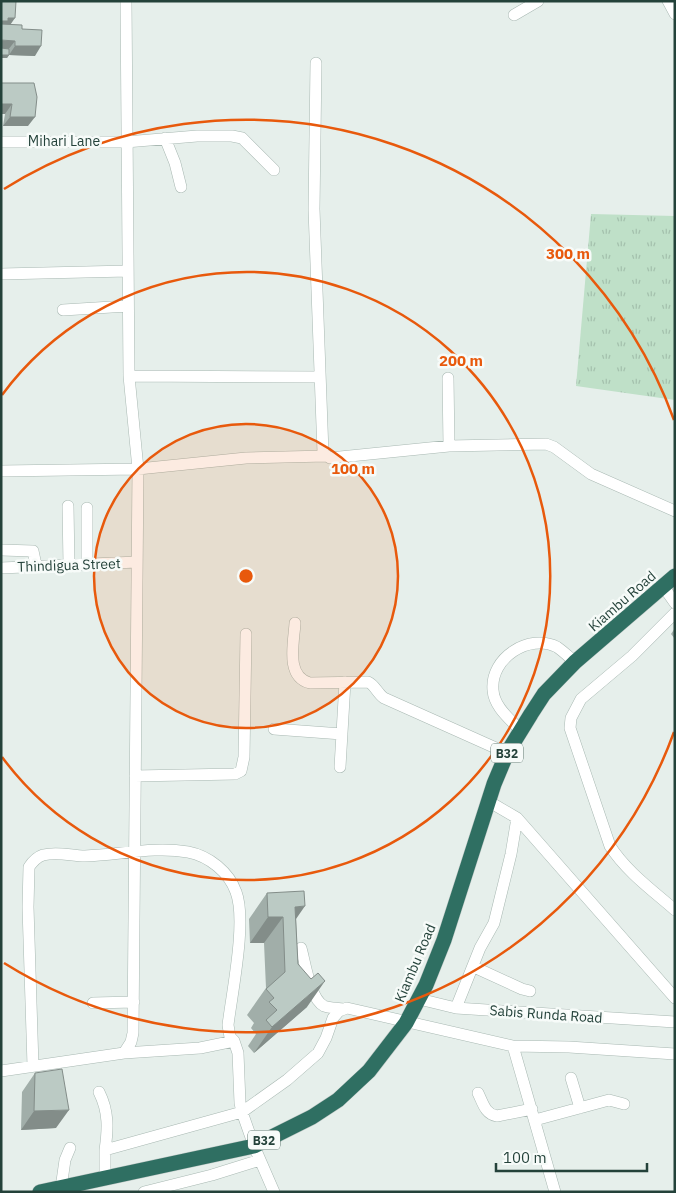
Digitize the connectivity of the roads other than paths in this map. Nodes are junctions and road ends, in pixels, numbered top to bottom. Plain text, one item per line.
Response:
1 (126, 1) edge
2 (538, 1) edge
3 (668, 1) edge
4 (675, 14) edge
5 (514, 15) dead end
6 (316, 63) dead end
7 (165, 138) junction
8 (1, 142) edge
9 (126, 142) junction
10 (274, 170) dead end
11 (181, 187) dead end
12 (128, 271) junction
13 (1, 274) edge
14 (128, 306) junction
15 (63, 310) dead end
16 (129, 376) junction
17 (320, 377) junction
18 (448, 378) dead end
19 (449, 446) junction
20 (326, 456) junction
21 (138, 469) junction
22 (1, 471) edge
23 (68, 506) dead end
24 (86, 508) dead end
25 (675, 511) edge
26 (1, 550) edge
27 (138, 562) junction
28 (69, 564) junction
29 (87, 564) junction
30 (36, 565) junction
31 (1, 568) edge
32 (675, 576) edge
33 (663, 586) junction
34 (675, 603) edge
35 (675, 613) edge
36 (295, 623) dead end
37 (246, 634) dead end
38 (575, 662) junction
39 (344, 682) junction
40 (274, 729) dead end
41 (521, 731) junction
42 (342, 734) junction
43 (507, 753) junction
44 (340, 767) dead end
45 (135, 776) junction
46 (488, 801) junction
47 (517, 818) junction
48 (134, 853) junction
49 (675, 910) edge
50 (300, 948) dead end
51 (474, 967) junction
52 (530, 991) dead end
53 (675, 998) edge
54 (419, 999) junction
55 (134, 1002) junction
56 (93, 1003) dead end
57 (456, 1008) junction
58 (343, 1009) junction
59 (675, 1022) edge
60 (406, 1023) junction
61 (234, 1042) junction
62 (513, 1046) junction
63 (124, 1053) junction
64 (675, 1054) edge
65 (32, 1066) junction
66 (1, 1071) edge
67 (571, 1078) dead end
68 (99, 1092) dead end
69 (478, 1093) dead end
70 (624, 1104) dead end
71 (580, 1108) junction
72 (242, 1112) junction
73 (534, 1115) junction
74 (254, 1146) junction
75 (70, 1148) dead end
76 (105, 1150) junction
77 (260, 1160) junction
78 (105, 1178) junction
79 (61, 1188) junction
80 (40, 1192) edge
81 (144, 1192) edge
82 (274, 1192) edge
83 (555, 1192) edge

1 - 9 street
2 - 5 street
3 - 4 street
6 - 17 street
7 - 9 street, Mihari Lane
7 - 10 street, Mihari Lane
7 - 11 street
8 - 9 street, Mihari Lane
9 - 12 street
12 - 13 street
12 - 14 street
14 - 15 street
14 - 16 street
16 - 17 street
16 - 21 street
17 - 20 street
18 - 19 street
19 - 20 street
19 - 25 street
20 - 21 street
21 - 22 street
21 - 27 street
23 - 28 street
24 - 29 street
26 - 30 street
27 - 29 street, Thindigua Street
27 - 45 street
28 - 29 street, Thindigua Street
28 - 30 street, Thindigua Street
30 - 31 street, Thindigua Street
32 - 33 highway, Kiambu Road / B32
33 - 34 street
33 - 38 highway, Kiambu Road / B32
35 - 49 street
36 - 39 street
37 - 45 street
38 - 41 highway, Kiambu Road / B32
38 - 41 street
39 - 42 street
39 - 43 street
40 - 42 street
41 - 43 highway, Kiambu Road / B32
42 - 44 street
43 - 46 highway, Kiambu Road / B32
45 - 48 street
46 - 47 street
46 - 54 highway, Kiambu Road / B32
47 - 51 street
47 - 53 street
48 - 55 street
48 - 61 street
48 - 65 street
50 - 58 street
51 - 52 street
51 - 57 street
54 - 57 street, Sabis Runda Road
54 - 60 highway, Kiambu Road / B32
55 - 56 street
55 - 63 street
57 - 59 street, Sabis Runda Road
58 - 60 street
58 - 72 street
60 - 62 street
60 - 74 highway, Kiambu Road / B32
61 - 63 street
61 - 72 street
62 - 64 street
62 - 73 street
63 - 65 street
65 - 66 street
67 - 71 street
68 - 76 street
69 - 73 street
70 - 71 street
71 - 73 street
72 - 74 street
72 - 76 street
73 - 83 street
74 - 77 street
74 - 78 highway, Kiambu Road / B32
75 - 79 street
76 - 78 street
77 - 81 street
77 - 82 street
78 - 79 highway, Kiambu Road / B32
79 - 80 highway, Kiambu Road / B32

